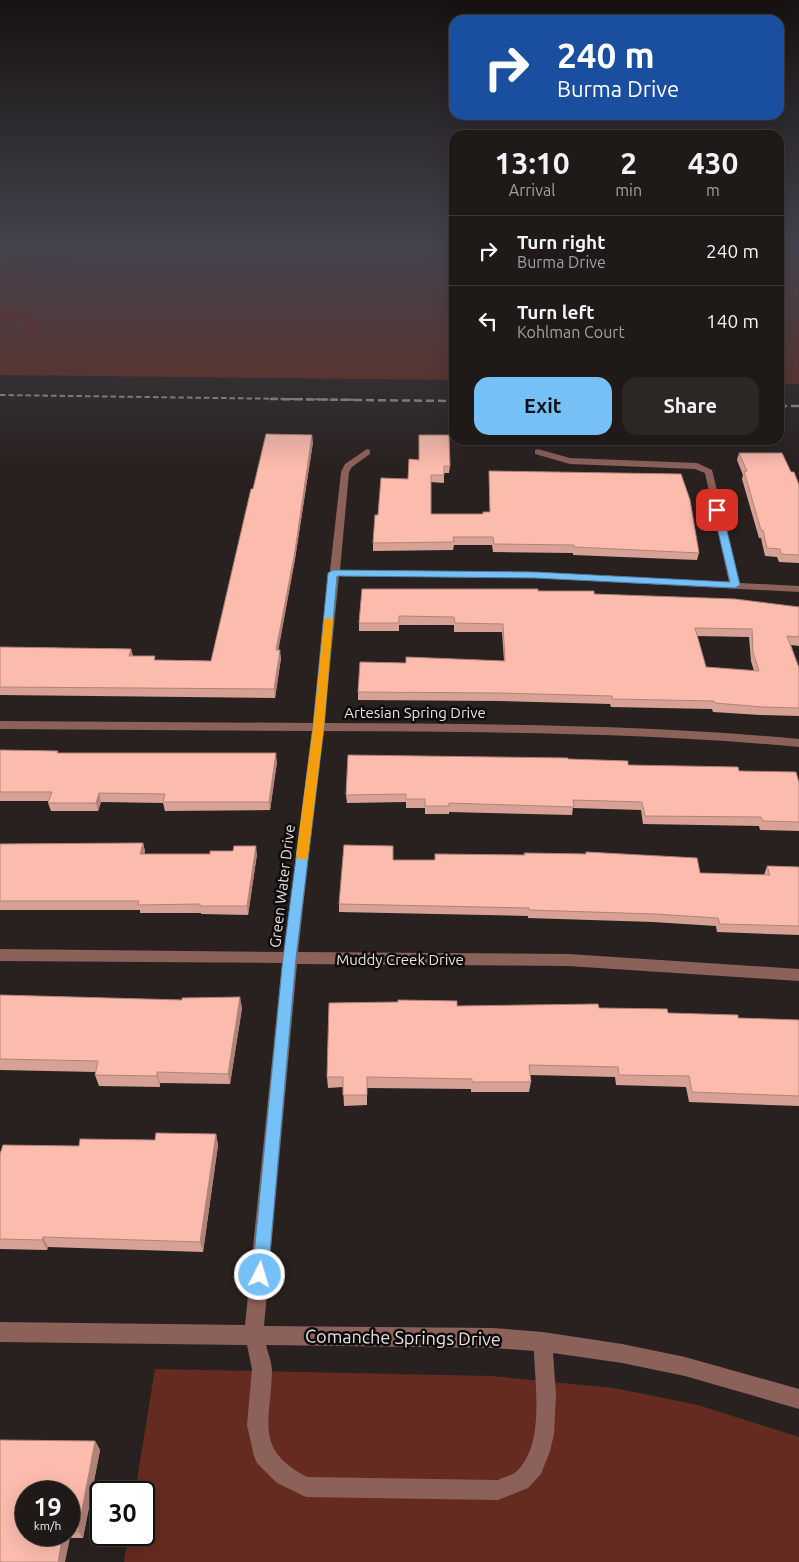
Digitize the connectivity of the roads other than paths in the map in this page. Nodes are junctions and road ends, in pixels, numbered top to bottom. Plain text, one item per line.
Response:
1 (367, 452) dead end
2 (538, 452) dead end
3 (333, 573) junction
4 (735, 585) junction
5 (799, 589) edge
6 (0, 725) edge
7 (318, 727) junction
8 (799, 742) edge
9 (0, 955) edge
10 (290, 958) junction
11 (799, 975) edge
12 (0, 1332) edge
13 (254, 1335) junction
14 (543, 1342) junction
15 (799, 1399) edge

1 - 3 street, Green Water Drive
2 - 4 street
3 - 4 street
3 - 7 street, Green Water Drive
4 - 5 street
6 - 7 street, Artesian Spring Drive
7 - 8 street, Artesian Spring Drive
7 - 10 street, Green Water Drive
9 - 10 street, Muddy Creek Drive
10 - 11 street, Muddy Creek Drive
10 - 13 street, Green Water Drive
12 - 13 street, Comanche Springs Drive
13 - 14 street, Comanche Springs Drive
13 - 14 street, Green Water Drive
14 - 15 street, Comanche Springs Drive

